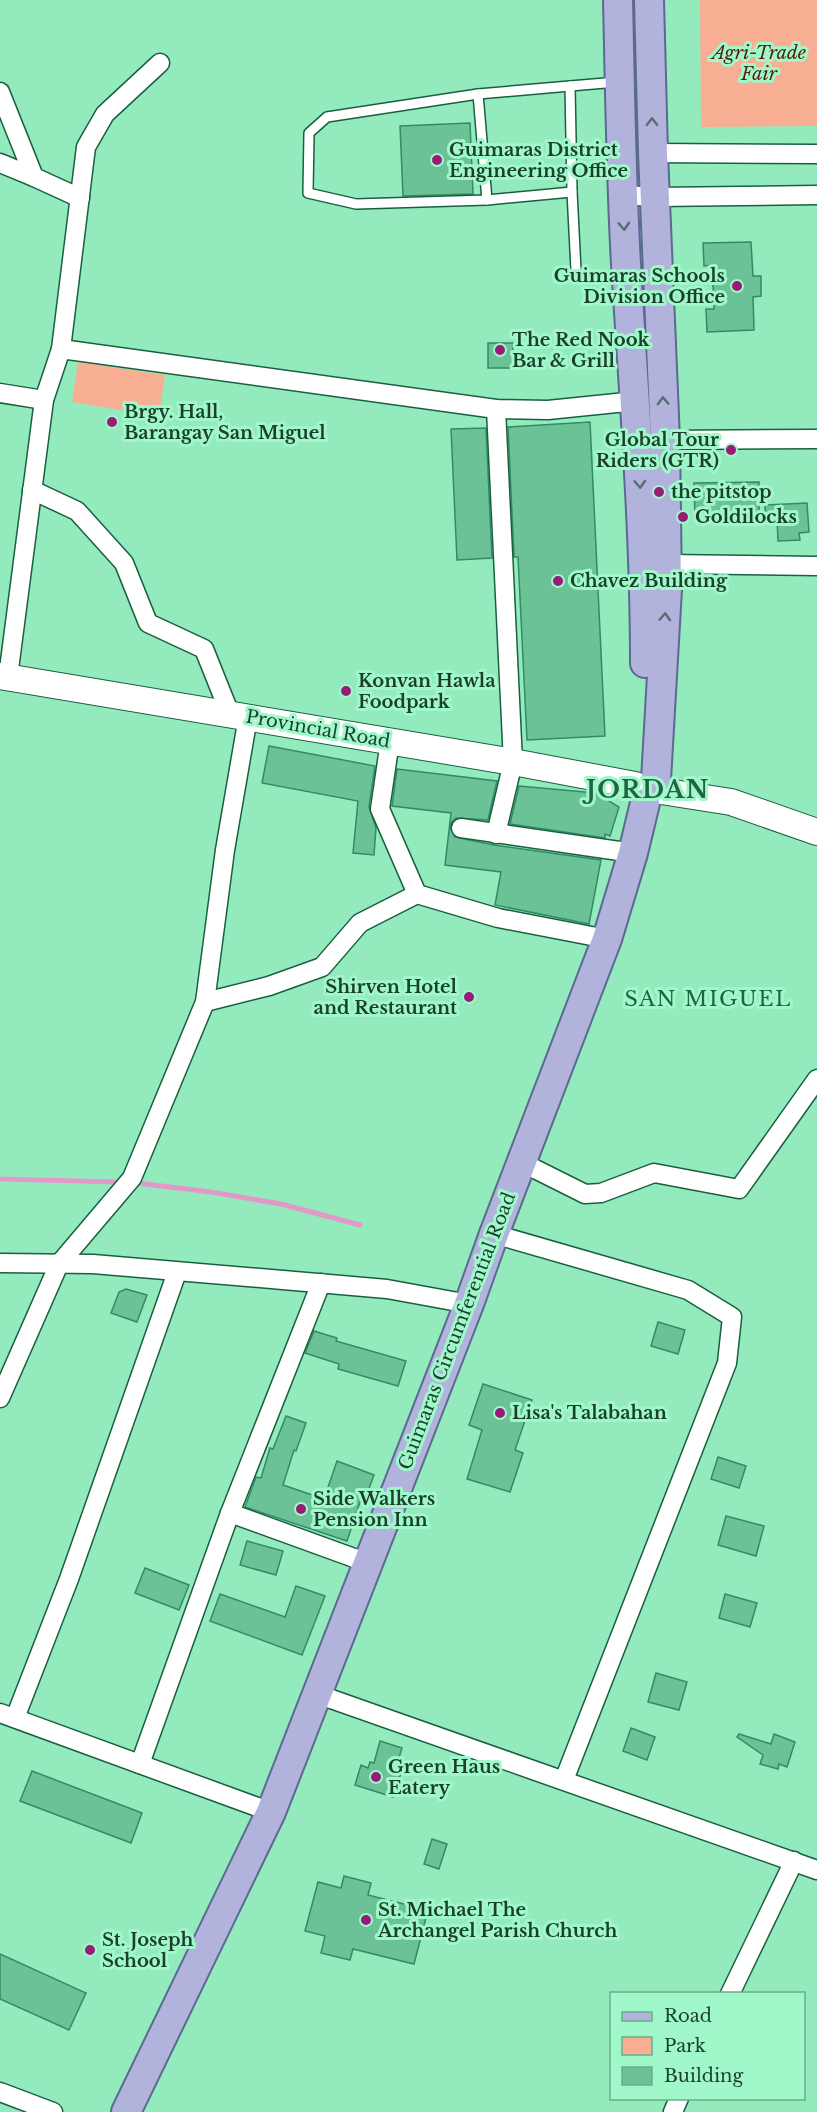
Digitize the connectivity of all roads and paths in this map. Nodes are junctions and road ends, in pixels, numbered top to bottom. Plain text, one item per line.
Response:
1 (618, 0) edge
2 (649, 0) edge
3 (160, 63) dead end
4 (635, 81) junction
5 (570, 86) junction
6 (0, 92) edge
7 (478, 94) junction
8 (653, 153) junction
9 (817, 153) edge
10 (0, 163) edge
11 (34, 177) junction
12 (572, 192) junction
13 (623, 195) junction
14 (817, 195) edge
15 (655, 197) junction
16 (80, 198) junction
17 (487, 200) junction
18 (657, 264) junction
19 (626, 265) junction
20 (576, 270) dead end
21 (61, 349) junction
22 (0, 393) edge
23 (44, 400) junction
24 (636, 401) junction
25 (496, 409) junction
26 (817, 439) edge
27 (665, 440) junction
28 (32, 490) junction
29 (666, 564) junction
30 (817, 566) edge
31 (4, 676) edge
32 (239, 715) junction
33 (390, 741) junction
34 (513, 762) junction
35 (649, 787) junction
36 (461, 828) dead end
37 (817, 832) edge
38 (496, 834) junction
39 (633, 854) junction
40 (417, 894) junction
41 (607, 939) junction
42 (206, 1002) junction
43 (817, 1079) edge
44 (521, 1162) junction
45 (494, 1234) junction
46 (0, 1263) edge
47 (58, 1264) junction
48 (177, 1272) junction
49 (321, 1283) junction
50 (469, 1304) junction
51 (0, 1398) edge
52 (230, 1513) junction
53 (368, 1563) junction
54 (317, 1694) junction
55 (7, 1716) edge
56 (140, 1764) junction
57 (564, 1780) junction
58 (271, 1812) junction
59 (794, 1861) junction
60 (817, 1870) edge
61 (731, 1992) edge
62 (0, 2092) edge
63 (53, 2112) edge
64 (126, 2112) edge

1 - 4 main road, Guimaras Circumferential Road
2 - 4 main road, Guimaras Circumferential Road
3 - 16 street
4 - 5 lane
8 -> 4 main road, Guimaras Circumferential Road
4 - 13 main road, Guimaras Circumferential Road
5 - 7 lane
5 - 12 lane
6 - 11 street
7 - 17 lane
7 - 17 lane
8 - 9 street
8 - 15 main road, Guimaras Circumferential Road
10 - 11 street
11 - 16 street
12 - 17 lane
12 - 20 lane
13 - 15 street
13 -> 19 main road, Guimaras Circumferential Road
14 - 15 street
15 - 18 main road, Guimaras Circumferential Road
16 - 21 street
18 - 19 main road
27 -> 18 main road, Guimaras Circumferential Road
19 - 24 main road, Guimaras Circumferential Road
21 - 23 street
21 - 25 street
22 - 23 street
23 - 28 street
24 - 25 street
24 -> 35 main road, Guimaras Circumferential Road
25 - 34 street
26 - 27 street
27 - 29 main road, Guimaras Circumferential Road
28 - 31 street
28 - 32 street
29 - 30 street
35 -> 29 main road, Guimaras Circumferential Road
31 - 32 street, Provincial Road
32 - 33 street, Provincial Road
32 - 42 street
33 - 34 street, Provincial Road
33 - 40 street
34 - 35 street, Provincial Road
34 - 38 street
35 - 37 street, Provincial Road
35 - 39 main road, Guimaras Circumferential Road
36 - 38 street
38 - 39 street
39 - 41 main road, Guimaras Circumferential Road
40 - 41 street
40 - 42 street
41 - 44 main road, Guimaras Circumferential Road
42 - 47 street
43 - 44 street
44 - 45 main road, Guimaras Circumferential Road
45 - 50 main road, Guimaras Circumferential Road
45 - 57 street
46 - 47 street
47 - 48 street
47 - 51 street
48 - 49 street
48 - 55 street
49 - 50 street
49 - 52 street
50 - 53 main road, Guimaras Circumferential Road
52 - 53 street
52 - 56 street
53 - 54 main road, Guimaras Circumferential Road
54 - 57 street
54 - 58 main road, Guimaras Circumferential Road
55 - 56 street
56 - 58 street
57 - 59 street
58 - 64 main road, Guimaras Circumferential Road
59 - 60 street
59 - 61 street
62 - 63 street

